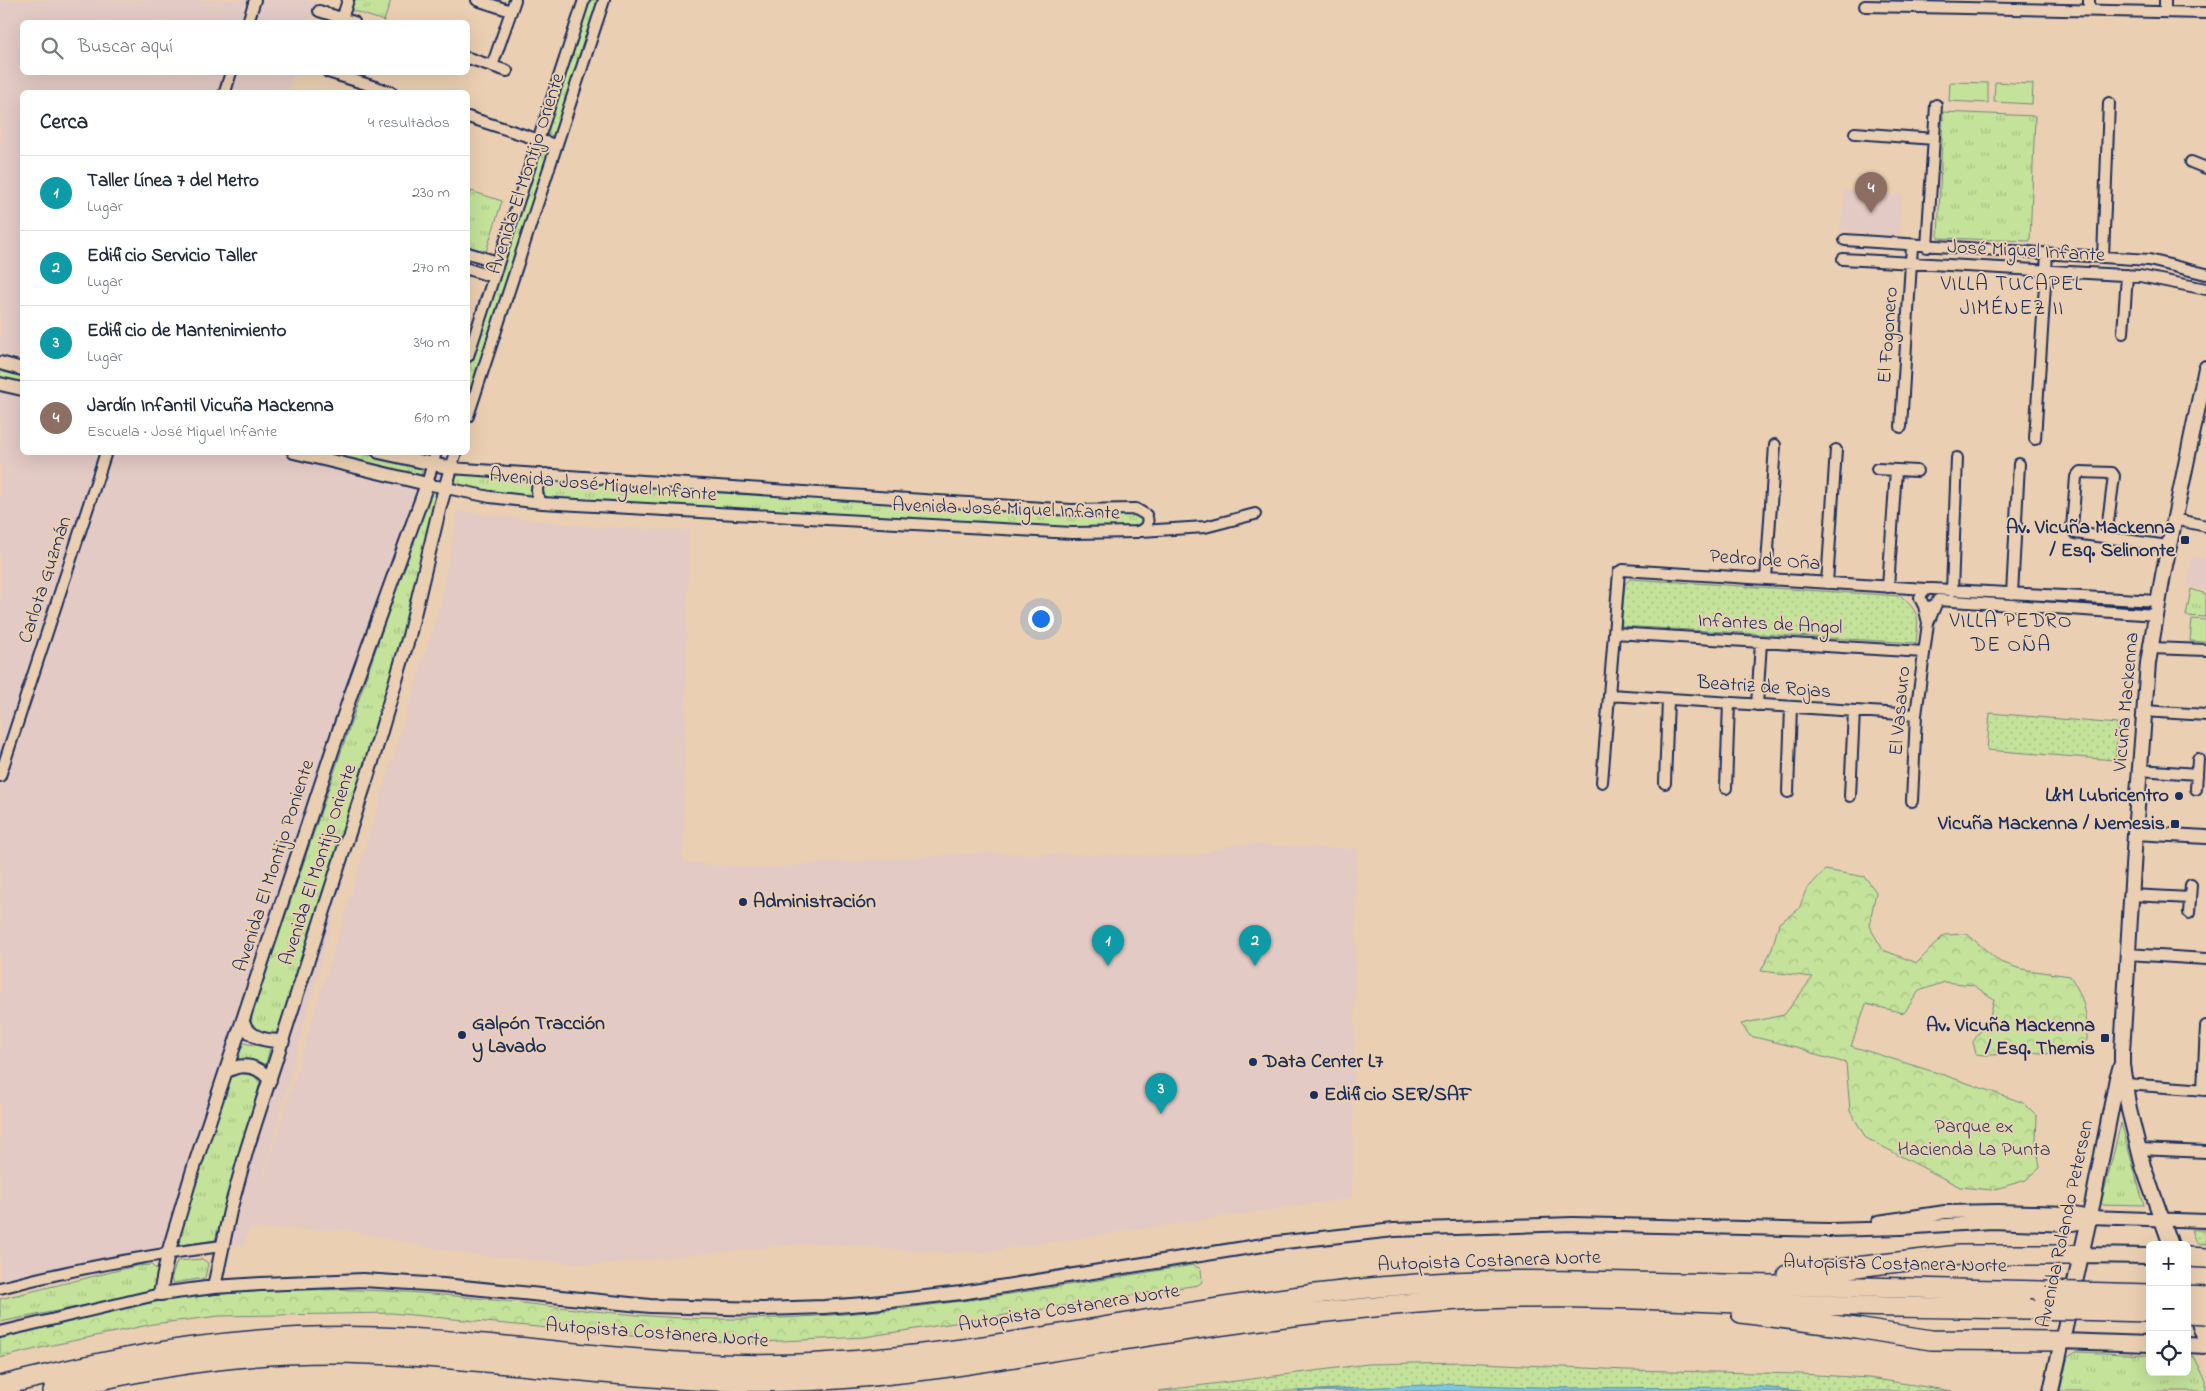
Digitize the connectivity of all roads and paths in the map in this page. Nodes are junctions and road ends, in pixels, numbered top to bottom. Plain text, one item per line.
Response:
1 (255, 0) edge
2 (348, 0) edge
3 (477, 0) edge
4 (515, 0) edge
5 (584, 0) edge
6 (604, 0) edge
7 (2089, 0) edge
8 (2165, 0) edge
9 (1933, 4) edge
10 (2011, 5) edge
11 (1865, 6) dead end
12 (319, 11) dead end
13 (511, 11) junction
14 (2089, 12) junction
15 (2165, 12) junction
16 (2206, 13) edge
17 (342, 19) junction
18 (249, 20) edge
19 (346, 20) edge
20 (470, 59) edge
21 (492, 66) junction
22 (507, 71) dead end
23 (230, 75) edge
24 (337, 75) edge
25 (226, 90) edge
26 (385, 90) edge
27 (2109, 103) dead end
28 (1936, 105) dead end
29 (470, 118) edge
30 (1855, 133) dead end
31 (538, 139) junction
32 (1934, 139) junction
33 (556, 145) junction
34 (2191, 162) dead end
35 (2206, 168) edge
36 (1846, 240) dead end
37 (1912, 246) junction
38 (1927, 247) junction
39 (470, 253) edge
40 (2047, 254) junction
41 (2103, 257) junction
42 (1843, 259) dead end
43 (498, 262) junction
44 (1911, 264) junction
45 (470, 270) edge
46 (2046, 271) junction
47 (2206, 274) edge
48 (2127, 275) junction
49 (493, 277) junction
50 (2206, 289) edge
51 (2123, 333) dead end
52 (470, 350) edge
53 (0, 363) edge
54 (20, 368) edge
55 (2206, 368) edge
56 (0, 384) edge
57 (20, 389) edge
58 (2203, 399) edge
59 (470, 410) edge
60 (1901, 427) dead end
61 (2035, 439) dead end
62 (1775, 446) dead end
63 (1836, 450) dead end
64 (105, 455) edge
65 (306, 455) edge
66 (406, 455) edge
67 (455, 455) edge
68 (434, 458) edge
69 (1957, 458) dead end
70 (2019, 464) dead end
71 (451, 468) junction
72 (1877, 469) dead end
73 (1896, 470) junction
74 (1917, 472) dead end
75 (546, 474) junction
76 (427, 484) junction
77 (445, 488) junction
78 (542, 504) junction
79 (1255, 514) dead end
80 (2174, 519) junction
81 (2206, 526) edge
82 (1141, 531) junction
83 (2106, 537) junction
84 (2168, 546) junction
85 (1766, 579) junction
86 (1827, 583) junction
87 (1888, 587) junction
88 (1952, 591) junction
89 (2012, 594) junction
90 (1925, 596) junction
91 (1937, 602) junction
92 (2157, 608) junction
93 (1928, 623) junction
94 (1614, 633) junction
95 (1761, 642) junction
96 (2150, 648) junction
97 (2206, 650) edge
98 (1924, 652) junction
99 (1610, 695) junction
100 (1668, 699) junction
101 (1729, 703) junction
102 (1757, 705) junction
103 (1791, 707) junction
104 (1854, 711) junction
105 (2144, 711) junction
106 (1916, 715) junction
107 (2206, 715) edge
108 (2198, 759) dead end
109 (2140, 770) junction
110 (2197, 774) junction
111 (0, 776) edge
112 (1602, 782) dead end
113 (1665, 783) dead end
114 (1726, 788) dead end
115 (2196, 790) dead end
116 (1788, 792) dead end
117 (1850, 796) dead end
118 (1912, 802) dead end
119 (2135, 834) junction
120 (2206, 837) edge
121 (2190, 885) dead end
122 (2131, 895) junction
123 (2190, 898) junction
124 (2189, 913) dead end
125 (2127, 954) junction
126 (2206, 959) edge
127 (243, 1023) junction
128 (2206, 1026) edge
129 (283, 1041) junction
130 (2122, 1065) junction
131 (227, 1072) junction
132 (270, 1080) junction
133 (2126, 1084) junction
134 (2204, 1090) edge
135 (2139, 1149) junction
136 (2206, 1152) edge
137 (2089, 1217) junction
138 (2162, 1219) junction
139 (2206, 1221) edge
140 (2170, 1241) edge
141 (222, 1246) junction
142 (168, 1253) junction
143 (2079, 1255) junction
144 (2146, 1256) edge
145 (2191, 1257) edge
146 (2206, 1258) edge
147 (1669, 1283) junction
148 (214, 1287) junction
149 (0, 1288) edge
150 (160, 1294) junction
151 (2146, 1294) edge
152 (2191, 1295) edge
153 (2206, 1296) edge
154 (1656, 1300) junction
155 (2191, 1301) edge
156 (2146, 1312) edge
157 (2191, 1313) edge
158 (2206, 1314) edge
159 (0, 1332) edge
160 (2061, 1342) junction
161 (2146, 1344) edge
162 (2206, 1344) edge
163 (2191, 1346) edge
164 (0, 1386) edge
165 (53, 1391) edge
166 (2050, 1391) edge

1 - 18 street
2 - 17 street
3 - 13 street
4 - 13 street
5 - 31 street
6 - 33 street, Avenida El Montijo Oriente
7 - 14 street
8 - 15 street
9 - 10 street
9 - 11 street
10 - 14 street
12 - 17 street
13 - 21 street
14 - 15 street
15 - 16 street
17 - 19 street
20 - 21 street
21 - 22 street
23 - 25 street
24 - 26 street
27 - 41 street
28 - 32 street
29 - 31 street
30 - 32 street
31 - 33 street
31 - 43 street
32 - 38 street
33 - 59 street, Avenida El Montijo Oriente
34 - 35 street
36 - 37 street, José Miguel Infante
37 - 38 street, José Miguel Infante
37 - 44 street, El Fogonero
38 - 40 street, José Miguel Infante
39 - 43 street
40 - 41 street, José Miguel Infante
40 - 46 street
41 - 47 street, José Miguel Infante
42 - 44 street, José Miguel Infante
43 - 49 street
44 - 46 street, José Miguel Infante
44 - 60 street, El Fogonero
45 - 49 street
46 - 48 street, José Miguel Infante
46 - 61 street
48 - 50 street, José Miguel Infante
48 - 51 street
49 - 52 street
53 - 54 street
55 - 58 main road, Vicuña Mackenna
56 - 57 street
58 - 80 main road, Vicuña Mackenna
62 - 85 street
63 - 86 street
64 - 111 street, Carlota Guzmán
65 - 76 street, Avenida José Miguel Infante
66 - 68 street, Avenida José Miguel Infante
67 - 71 street, Avenida El Montijo Oriente
68 - 71 street, Avenida José Miguel Infante
68 - 76 street, Avenida El Montijo Poniente
69 - 88 street
70 - 89 street
71 - 75 street, Avenida José Miguel Infante
71 - 77 street, Avenida El Montijo Oriente
72 - 73 street
73 - 74 street
73 - 87 street
75 - 78 street
75 - 82 street, Avenida José Miguel Infante
76 - 77 street, Avenida José Miguel Infante
76 - 127 street, Avenida El Montijo Poniente
77 - 78 street, Avenida José Miguel Infante
77 - 129 street, Avenida El Montijo Oriente
78 - 82 street, Avenida José Miguel Infante
79 - 82 street
80 - 81 street
80 - 84 main road, Vicuña Mackenna
83 - 83 street
83 - 84 street
84 - 92 main road, Vicuña Mackenna
85 - 86 street, Pedro de Oña
85 - 94 street, Pedro de Oña
86 - 87 street, Pedro de Oña
87 - 90 street, Pedro de Oña
88 - 89 street, Pedro de Oña
88 - 90 street, Pedro de Oña
89 - 92 street, Pedro de Oña
90 - 91 street
90 - 91 street
90 - 93 street, El Vasauro
91 - 92 street
91 - 93 street, El Vasauro
92 - 96 main road, Vicuña Mackenna
93 - 98 street, El Vasauro
94 - 95 street, Infantes de Angol
94 - 99 street
95 - 98 street, Infantes de Angol
95 - 102 street
96 - 97 street
96 - 105 main road, Vicuña Mackenna
98 - 106 street, El Vasauro
99 - 100 street, Beatriz de Rojas
99 - 112 street
100 - 101 street, Beatriz de Rojas
100 - 113 street
101 - 102 street, Beatriz de Rojas
101 - 114 street
102 - 103 street, Beatriz de Rojas
103 - 104 street, Beatriz de Rojas
103 - 116 street
104 - 106 street, Beatriz de Rojas
104 - 117 street
105 - 107 street
105 - 109 main road, Vicuña Mackenna
106 - 118 street, El Vasauro
108 - 110 street
109 - 110 street
109 - 119 main road, Vicuña Mackenna
110 - 115 street
119 - 120 street
119 - 122 main road, Vicuña Mackenna
121 - 123 street
122 - 123 street
122 - 125 main road, Vicuña Mackenna
123 - 124 street
125 - 126 street
125 - 130 main road, Vicuña Mackenna
127 - 129 street
127 - 131 street, Avenida El Montijo Poniente
128 - 134 street
129 - 132 street, Avenida El Montijo Oriente
130 - 133 main road, Vicuña Mackenna
130 - 137 main road, Avenida Rolando Petersen
131 - 132 street
131 - 142 street, Avenida El Montijo Poniente
132 - 141 street, Avenida El Montijo Oriente
133 - 134 street
133 - 135 main road, Vicuña Mackenna
135 - 136 street
135 - 138 main road, Vicuña Mackenna
137 - 138 street
137 - 143 main road, Avenida Rolando Petersen
137 - 148 street
138 - 139 street
138 - 140 main road, Vicuña Mackenna
141 - 142 street
141 - 148 street, Avenida El Montijo Oriente
142 - 149 street
142 - 150 street, Avenida El Montijo Poniente
143 - 144 main road
143 - 147 highway
143 - 160 main road, Avenida Rolando Petersen
145 - 146 highway
147 - 151 highway, Autopista Costanera Norte, bridge
147 - 164 highway, Autopista Costanera Norte
148 - 150 street
150 - 159 street
152 - 153 highway, bridge
154 - 156 highway, Autopista Costanera Norte, bridge
154 - 160 highway
154 - 165 highway, Autopista Costanera Norte
155 - 162 main road
157 - 158 highway, bridge
160 - 161 main road
160 - 166 main road, Avenida Rolando Petersen
162 - 163 main road

